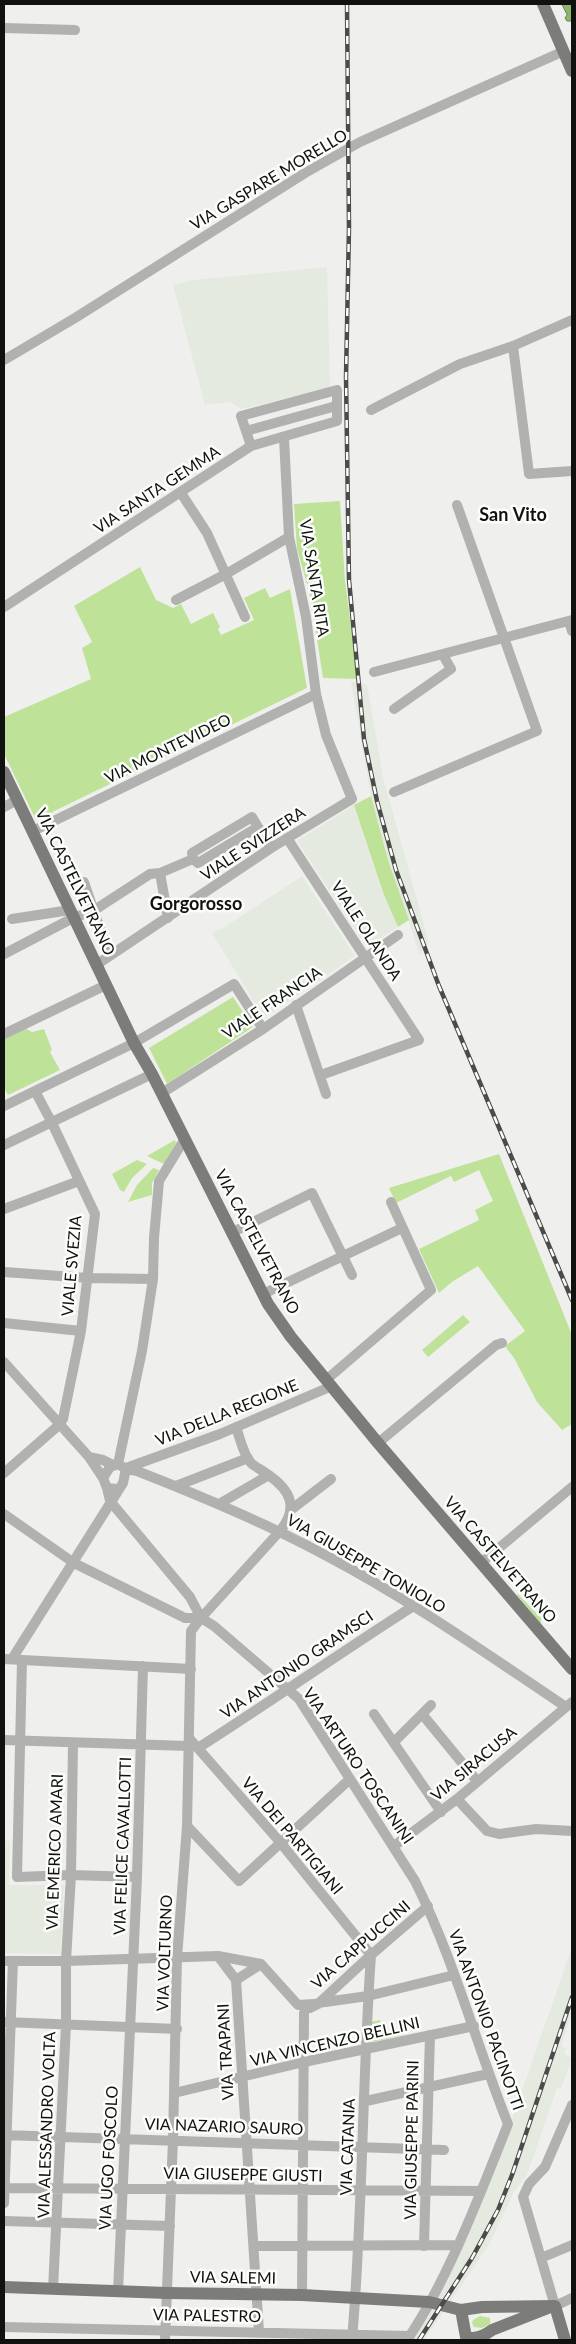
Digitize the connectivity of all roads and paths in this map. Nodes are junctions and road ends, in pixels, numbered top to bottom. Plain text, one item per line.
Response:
1 (543, 4) edge
2 (4, 28) edge
3 (75, 30) dead end
4 (564, 51) junction
5 (572, 71) edge
6 (572, 320) edge
7 (513, 346) junction
8 (4, 360) edge
9 (336, 406) junction
10 (371, 410) dead end
11 (246, 432) junction
12 (284, 438) junction
13 (251, 446) junction
14 (572, 471) edge
15 (180, 493) junction
16 (457, 505) dead end
17 (289, 537) junction
18 (226, 574) junction
19 (176, 600) dead end
20 (4, 607) edge
21 (245, 617) dead end
22 (571, 620) edge
23 (572, 631) edge
24 (505, 638) junction
25 (444, 655) junction
26 (374, 672) dead end
27 (316, 694) junction
28 (394, 709) dead end
29 (4, 772) edge
30 (394, 792) dead end
31 (352, 799) joint
32 (17, 800) junction
33 (4, 807) edge
34 (33, 831) junction
35 (287, 838) junction
36 (271, 848) junction
37 (160, 873) junction
38 (84, 882) dead end
39 (93, 910) junction
40 (71, 914) junction
41 (168, 918) junction
42 (12, 919) dead end
43 (398, 935) dead end
44 (4, 954) edge
45 (109, 955) junction
46 (365, 958) junction
47 (96, 965) junction
48 (106, 985) junction
49 (296, 1005) junction
50 (263, 1029) junction
51 (4, 1034) edge
52 (134, 1043) junction
53 (152, 1074) junction
54 (321, 1075) junction
55 (34, 1091) junction
56 (162, 1093) junction
57 (326, 1094) dead end
58 (4, 1106) edge
59 (52, 1123) junction
60 (184, 1140) junction
61 (4, 1145) edge
62 (79, 1182) junction
63 (391, 1202) dead end
64 (4, 1209) edge
65 (402, 1228) junction
66 (231, 1233) junction
67 (343, 1256) junction
68 (4, 1272) edge
69 (352, 1275) dead end
70 (88, 1278) junction
71 (153, 1279) junction
72 (263, 1294) junction
73 (4, 1323) edge
74 (81, 1331) junction
75 (502, 1343) dead end
76 (4, 1362) edge
77 (329, 1383) junction
78 (59, 1425) junction
79 (236, 1427) junction
80 (378, 1444) junction
81 (88, 1456) junction
82 (248, 1458) junction
83 (124, 1466) junction
84 (4, 1473) edge
85 (269, 1475) junction
86 (331, 1479) dead end
87 (109, 1485) junction
88 (176, 1486) junction
89 (570, 1492) edge
90 (110, 1501) junction
91 (219, 1504) junction
92 (292, 1509) junction
93 (4, 1514) edge
94 (280, 1531) junction
95 (74, 1563) junction
96 (481, 1563) junction
97 (412, 1607) junction
98 (201, 1618) junction
99 (12, 1659) edge
100 (143, 1666) junction
101 (191, 1669) junction
102 (572, 1669) edge
103 (289, 1690) junction
104 (569, 1704) edge
105 (431, 1705) dead end
106 (374, 1714) dead end
107 (422, 1714) junction
108 (4, 1740) edge
109 (21, 1741) junction
110 (394, 1742) junction
111 (73, 1743) junction
112 (191, 1744) junction
113 (141, 1746) junction
114 (350, 1779) junction
115 (477, 1781) junction
116 (458, 1799) junction
117 (441, 1812) junction
118 (187, 1826) junction
119 (572, 1831) edge
120 (280, 1842) junction
121 (394, 1846) junction
122 (70, 1875) junction
123 (137, 1877) junction
124 (428, 1906) junction
125 (371, 1954) junction
126 (218, 1956) junction
127 (177, 1958) junction
128 (133, 1960) junction
129 (9, 1961) edge
130 (66, 1961) junction
131 (261, 1964) junction
132 (454, 1975) junction
133 (236, 1980) junction
134 (368, 1996) junction
135 (316, 2004) junction
136 (301, 2009) junction
137 (7, 2022) edge
138 (66, 2025) junction
139 (474, 2026) junction
140 (131, 2027) junction
141 (177, 2029) junction
142 (430, 2035) junction
143 (365, 2050) junction
144 (304, 2062) junction
145 (488, 2074) junction
146 (242, 2078) junction
147 (428, 2088) junction
148 (174, 2094) junction
149 (366, 2101) junction
150 (572, 2105) edge
151 (570, 2119) edge
152 (5, 2135) edge
153 (60, 2138) junction
154 (173, 2139) junction
155 (125, 2140) junction
156 (246, 2144) junction
157 (305, 2144) junction
158 (362, 2147) junction
159 (427, 2149) junction
160 (444, 2150) dead end
161 (4, 2188) edge
162 (58, 2188) junction
163 (123, 2189) junction
164 (171, 2189) junction
165 (252, 2190) junction
166 (304, 2190) junction
167 (362, 2191) junction
168 (426, 2191) junction
169 (481, 2192) junction
170 (4, 2203) edge
171 (4, 2221) edge
172 (58, 2223) junction
173 (121, 2224) junction
174 (170, 2226) junction
175 (457, 2245) junction
176 (572, 2245) edge
177 (254, 2246) junction
178 (302, 2246) junction
179 (358, 2246) junction
180 (424, 2246) junction
181 (541, 2258) junction
182 (4, 2287) edge
183 (53, 2289) junction
184 (118, 2291) junction
185 (167, 2293) junction
186 (302, 2294) junction
187 (256, 2295) junction
188 (572, 2298) edge
189 (356, 2299) junction
190 (429, 2302) junction
191 (555, 2306) junction
192 (482, 2307) junction
193 (461, 2310) junction
194 (4, 2327) edge
195 (53, 2328) junction
196 (111, 2329) junction
197 (492, 2330) junction
198 (259, 2332) junction
199 (165, 2336) edge
200 (353, 2337) edge
201 (409, 2338) edge
202 (468, 2339) edge
203 (53, 2340) edge
204 (110, 2340) edge
205 (565, 2340) edge

1 - 4 main road
2 - 3 street
4 - 5 main road
4 - 8 street, VIA GASPARE MORELLO
6 - 7 street
7 - 10 street
7 - 14 street
9 - 11 street
9 - 11 street
9 - 12 street, VIA SANTA GEMMA
11 - 13 street
12 - 13 street, VIA SANTA GEMMA
12 - 17 street, VIA SANTA RITA
13 - 15 street, VIA SANTA GEMMA
15 - 18 street
15 - 20 street, VIA SANTA GEMMA
16 - 24 street
17 - 18 street
17 - 27 street, VIA SANTA RITA
18 - 19 street
18 - 21 street
22 - 23 street
22 - 24 street
24 - 25 street
24 - 30 street
25 - 26 street
25 - 28 street
27 - 31 street, VIA SANTA RITA
27 - 34 street, VIA MONTEVIDEO
29 - 32 main road, VIA CASTELVETRANO
31 - 35 street, VIALE SVIZZERA
32 - 33 street
32 - 34 main road, VIA CASTELVETRANO
34 - 40 main road, VIA CASTELVETRANO
35 - 36 street, VIALE SVIZZERA
35 - 46 street, VIALE OLANDA
36 - 37 street
36 - 41 street, VIALE SVIZZERA
37 - 39 street
37 - 41 street
38 - 39 street
39 - 40 street
39 - 45 street
40 - 42 street
40 - 44 street
40 - 47 main road, VIA CASTELVETRANO
41 - 45 street, VIALE SVIZZERA
43 - 46 street, VIALE FRANCIA
45 - 47 street, VIALE SVIZZERA
46 - 49 street, VIALE FRANCIA
46 - 54 street, VIALE OLANDA
47 - 48 main road, VIA CASTELVETRANO
48 - 51 street
48 - 52 main road, VIA CASTELVETRANO
49 - 50 street, VIALE FRANCIA
49 - 54 street
50 - 52 street
50 - 56 street, VIALE FRANCIA
52 - 53 main road, VIA CASTELVETRANO
52 - 55 street
53 - 56 main road, VIA CASTELVETRANO
53 - 59 street
54 - 57 street
55 - 58 street
55 - 59 street, VIALE SVEZIA
56 - 60 main road, VIA CASTELVETRANO
59 - 61 street
59 - 62 street, VIALE SVEZIA
60 - 66 main road, VIA CASTELVETRANO
60 - 71 street
62 - 64 street
62 - 70 street, VIALE SVEZIA
63 - 65 street
65 - 67 street
65 - 77 street, VIA DELLA REGIONE
66 - 67 street
66 - 72 main road, VIA CASTELVETRANO
67 - 69 street
67 - 72 street
68 - 70 street
70 - 71 street
70 - 74 street, VIALE SVEZIA
71 - 83 street
72 - 77 main road, VIA CASTELVETRANO
73 - 74 street
74 - 78 street, VIALE SVEZIA
75 - 80 street
76 - 78 street
77 - 79 street, VIA DELLA REGIONE
77 - 80 main road, VIA CASTELVETRANO
78 - 81 street
78 - 84 street
79 - 82 street
79 - 83 street, VIA DELLA REGIONE
80 - 96 main road, VIA CASTELVETRANO
81 - 83 street, VIA GIUSEPPE TONIOLO
81 - 87 street
82 - 85 street
82 - 88 street
83 - 87 street
83 - 87 street
83 - 88 street, VIA GIUSEPPE TONIOLO
85 - 91 street
85 - 92 street
86 - 92 street
87 - 90 street
88 - 91 street, VIA GIUSEPPE TONIOLO
89 - 96 street
90 - 95 street
90 - 98 street
91 - 94 street, VIA GIUSEPPE TONIOLO
92 - 94 street, VIA VOLTURNO
93 - 95 street
94 - 97 street, VIA GIUSEPPE TONIOLO
94 - 98 street, VIA VOLTURNO
95 - 98 street
95 - 99 street
96 - 102 main road, VIA CASTELVETRANO
97 - 103 street, VIA ANTONIO GRAMSCI
97 - 104 street, VIA GIUSEPPE TONIOLO
98 - 101 street, VIA VOLTURNO
98 - 103 street, VIA ARTURO TOSCANINI
99 - 100 street
99 - 109 street
100 - 101 street
100 - 113 street, VIA FELICE CAVALLOTTI
101 - 112 street, VIA VOLTURNO
103 - 112 street, VIA ANTONIO GRAMSCI
103 - 114 street, VIA ARTURO TOSCANINI
104 - 115 street, VIA SIRACUSA
105 - 107 street
106 - 110 street
107 - 110 street
107 - 115 street
108 - 109 street
109 - 111 street
109 - 122 street
110 - 117 street
111 - 113 street
111 - 122 street, VIA EMERICO AMARI
112 - 113 street
112 - 118 street, VIA VOLTURNO
112 - 120 street, VIA DEI PARTIGIANI
113 - 123 street, VIA FELICE CAVALLOTTI
114 - 120 street
114 - 121 street, VIA ARTURO TOSCANINI
115 - 116 street, VIA SIRACUSA
116 - 117 street, VIA SIRACUSA
116 - 119 street
117 - 121 street, VIA SIRACUSA
118 - 120 street
118 - 127 street, VIA VOLTURNO
120 - 125 street, VIA DEI PARTIGIANI
121 - 124 street, VIA ARTURO TOSCANINI
122 - 123 street
122 - 130 street, VIA EMERICO AMARI
123 - 128 street, VIA FELICE CAVALLOTTI
124 - 125 street, VIA CAPPUCCINI
124 - 132 street, VIA ANTONIO PACINOTTI
125 - 134 street, VIA CATANIA
125 - 135 street, VIA CAPPUCCINI
126 - 127 street
126 - 131 street
126 - 133 street
127 - 128 street
127 - 141 street, VIA VOLTURNO
128 - 130 street
128 - 140 street, VIA FELICE CAVALLOTTI
129 - 130 street
129 - 137 street
130 - 138 street, VIA ALESSANDRO VOLTA
131 - 133 street
131 - 136 street
132 - 134 street
132 - 139 street, VIA ANTONIO PACINOTTI
133 - 146 street, VIA TRAPANI
134 - 135 street
134 - 143 street, VIA CATANIA
135 - 136 street, VIA CAPPUCCINI
136 - 144 street
137 - 138 street
137 - 152 street
138 - 140 street
138 - 153 street, VIA ALESSANDRO VOLTA
139 - 142 street, VIA VINCENZO BELLINI
139 - 145 street, VIA ANTONIO PACINOTTI
140 - 141 street
140 - 155 street, VIA UGO FOSCOLO
141 - 148 street, VIA VOLTURNO
142 - 143 street, VIA VINCENZO BELLINI
142 - 147 street, VIA GIUSEPPE PARINI
143 - 144 street, VIA VINCENZO BELLINI
143 - 149 street, VIA CATANIA
144 - 146 street, VIA VINCENZO BELLINI
144 - 157 street
145 - 147 street
145 - 169 street, VIA ANTONIO PACINOTTI
146 - 148 street, VIA VINCENZO BELLINI
146 - 156 street, VIA TRAPANI
147 - 149 street
147 - 159 street, VIA GIUSEPPE PARINI
148 - 154 street, VIA VOLTURNO
149 - 158 street, VIA CATANIA
150 - 151 street
151 - 181 street
152 - 153 street, VIA NAZARIO SAURO
152 - 161 street
153 - 155 street, VIA NAZARIO SAURO
153 - 162 street, VIA ALESSANDRO VOLTA
154 - 155 street, VIA NAZARIO SAURO
154 - 156 street, VIA NAZARIO SAURO
154 - 164 street, VIA VOLTURNO
155 - 163 street, VIA UGO FOSCOLO
156 - 157 street, VIA NAZARIO SAURO
156 - 165 street, VIA TRAPANI
157 - 158 street, VIA NAZARIO SAURO
157 - 166 street
158 - 159 street, VIA NAZARIO SAURO
158 - 167 street, VIA CATANIA
159 - 160 street, VIA NAZARIO SAURO
159 - 168 street, VIA GIUSEPPE PARINI
161 - 162 street, VIA GIUSEPPE GIUSTI
161 - 170 street
162 - 163 street, VIA GIUSEPPE GIUSTI
162 - 172 street, VIA ALESSANDRO VOLTA
163 - 164 street, VIA GIUSEPPE GIUSTI
163 - 173 street, VIA UGO FOSCOLO
164 - 165 street, VIA GIUSEPPE GIUSTI
164 - 174 street, VIA VOLTURNO
165 - 166 street, VIA GIUSEPPE GIUSTI
165 - 177 street, VIA TRAPANI
166 - 167 street, VIA GIUSEPPE GIUSTI
166 - 178 street
167 - 168 street, VIA GIUSEPPE GIUSTI
167 - 179 street, VIA CATANIA
168 - 169 street, VIA GIUSEPPE GIUSTI
168 - 180 street, VIA GIUSEPPE PARINI
169 - 175 street, VIA ANTONIO PACINOTTI
171 - 172 street
172 - 173 street
172 - 183 street, VIA ALESSANDRO VOLTA
173 - 174 street
173 - 184 street, VIA UGO FOSCOLO
174 - 185 street, VIA VOLTURNO
175 - 180 street
175 - 190 street, VIA ANTONIO PACINOTTI
176 - 181 street
177 - 178 street
177 - 187 street, VIA TRAPANI
178 - 179 street
178 - 186 street
179 - 180 street
179 - 189 street, VIA CATANIA
181 - 191 street
182 - 183 main road, VIA SALEMI
183 - 184 main road, VIA SALEMI
184 - 185 main road, VIA SALEMI
185 - 187 main road, VIA SALEMI
185 - 199 street, VIA VOLTURNO
186 - 187 main road, VIA SALEMI
186 - 189 main road, VIA SALEMI
187 - 198 street, VIA TRAPANI
188 - 191 street
189 - 190 main road, VIA SALEMI
189 - 200 street, VIA CATANIA
190 - 193 main road, VIA SALEMI
190 - 201 street, VIA ANTONIO PACINOTTI
191 - 192 main road
191 - 197 main road
191 - 205 main road
192 - 193 main road
192 - 197 main road
193 - 202 main road
194 - 195 street, VIA PALESTRO
195 - 196 street, VIA PALESTRO
195 - 203 street
196 - 199 street, VIA PALESTRO
196 - 204 street
197 - 202 main road
198 - 199 street, VIA PALESTRO
198 - 200 street, VIA PALESTRO
200 - 201 street, VIA PALESTRO

